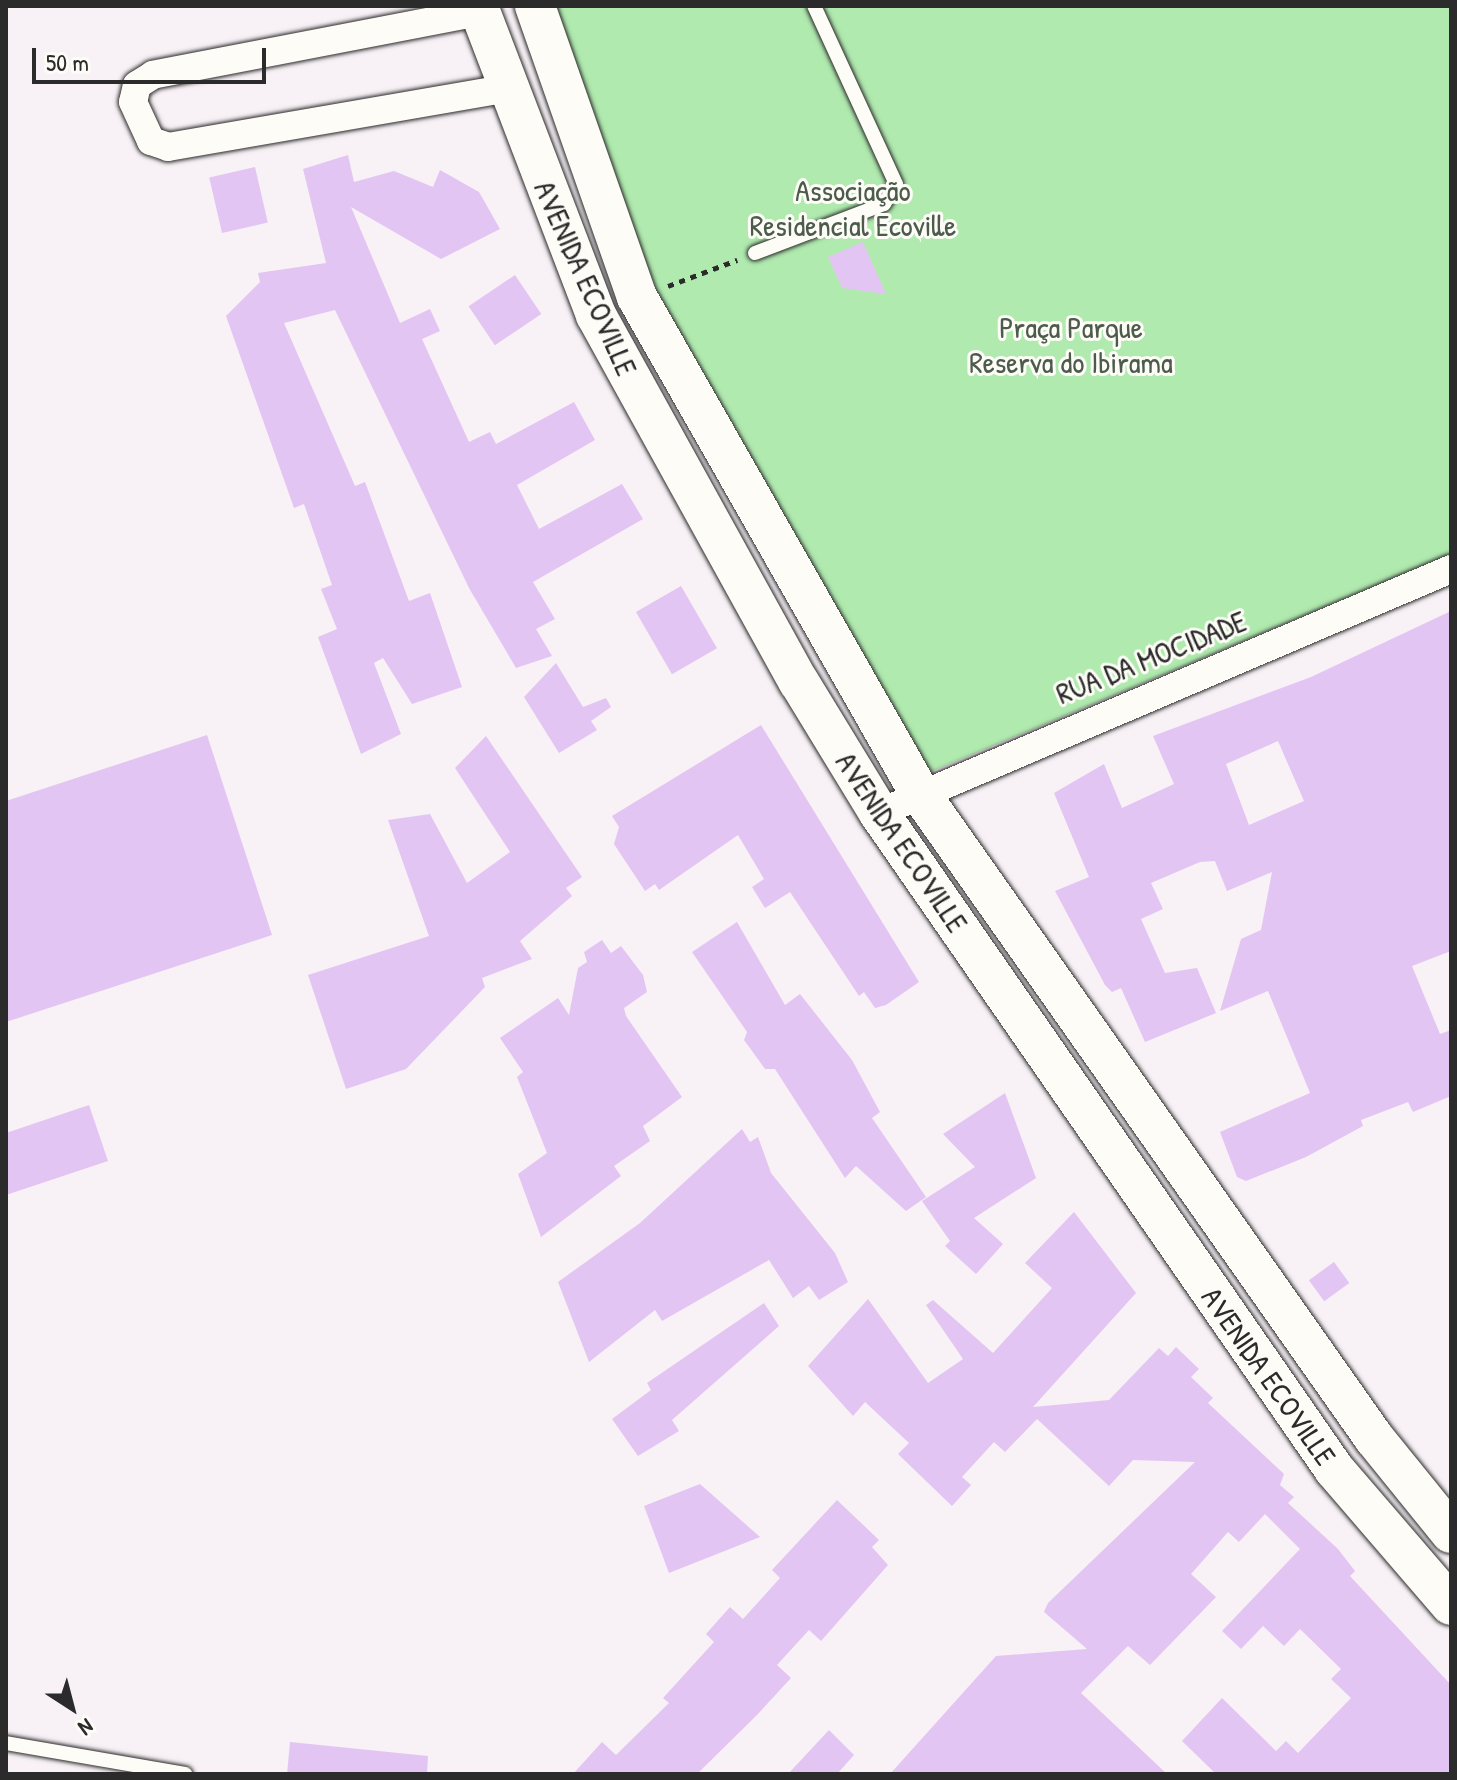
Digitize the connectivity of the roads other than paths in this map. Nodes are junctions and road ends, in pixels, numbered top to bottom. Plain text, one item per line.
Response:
1 (535, 6) edge
2 (814, 6) edge
3 (478, 9) edge
4 (508, 88) junction
5 (590, 170) junction
6 (543, 184) junction
7 (755, 253) road end
8 (1451, 569) edge
9 (919, 792) junction
10 (879, 813) junction
11 (1374, 1438) junction
12 (1334, 1469) junction
13 (1451, 1533) edge
14 (1451, 1605) edge
15 (6, 1743) edge
16 (106, 1767) edge
17 (185, 1774) edge

1 - 5 street, AVENIDA ECOVILLE
2 - 7 lane
3 - 4 street, AVENIDA ECOVILLE
3 - 4 street
4 - 6 street, AVENIDA ECOVILLE
5 - 6 street
5 - 9 street, AVENIDA ECOVILLE
6 - 10 street, AVENIDA ECOVILLE
8 - 9 street, RUA DA MOCIDADE
9 - 10 street, RUA DA MOCIDADE
9 - 11 street, AVENIDA ECOVILLE
10 - 12 street, AVENIDA ECOVILLE
11 - 12 street
11 - 13 street, AVENIDA ECOVILLE
12 - 14 street, AVENIDA ECOVILLE
15 - 16 lane
16 - 17 lane

